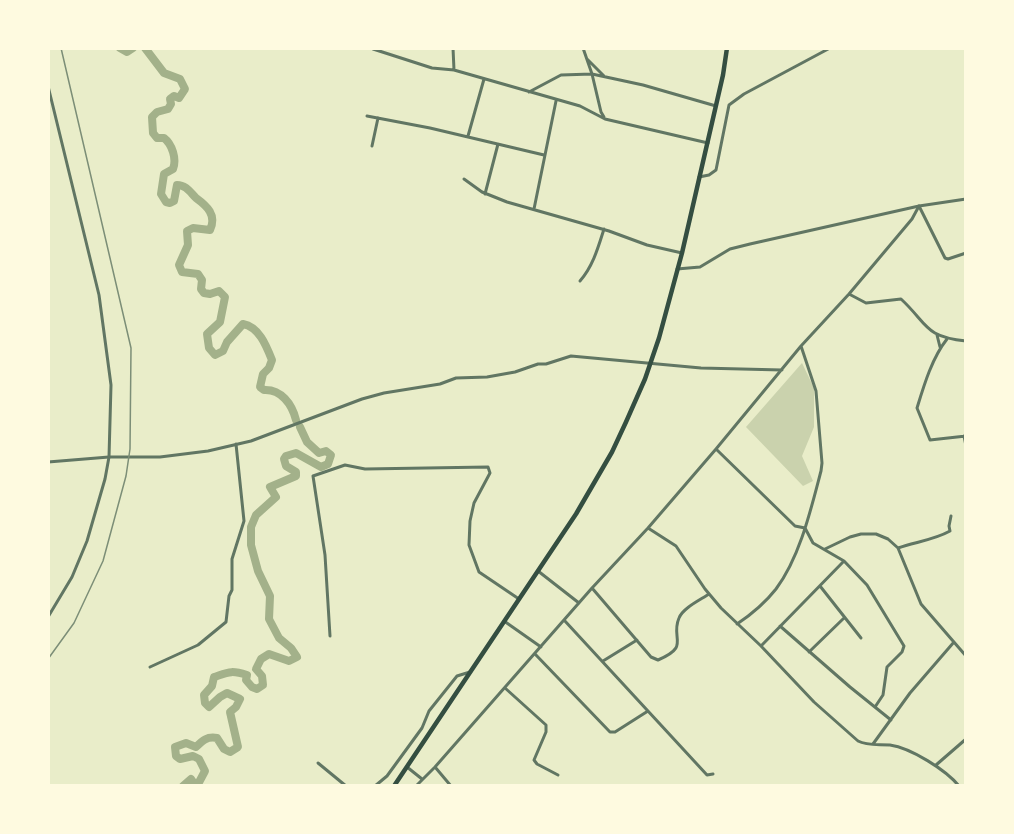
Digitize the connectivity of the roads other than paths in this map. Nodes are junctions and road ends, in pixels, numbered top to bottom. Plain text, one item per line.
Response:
1 (453, 48) edge
2 (583, 48) edge
3 (728, 48) edge
4 (830, 48) edge
5 (373, 49) edge
6 (586, 58) junction
7 (454, 70) junction
8 (592, 74) junction
9 (604, 76) junction
10 (484, 79) junction
11 (48, 86) edge
12 (529, 92) junction
13 (556, 101) junction
14 (716, 106) junction
15 (367, 116) dead end
16 (378, 118) junction
17 (605, 119) junction
18 (468, 136) junction
19 (708, 143) junction
20 (498, 144) junction
21 (372, 146) dead end
22 (544, 155) junction
23 (699, 177) junction
24 (464, 179) dead end
25 (485, 194) junction
26 (966, 199) edge
27 (919, 206) junction
28 (534, 209) junction
29 (604, 230) junction
30 (682, 253) junction
31 (966, 253) edge
32 (677, 269) junction
33 (580, 281) dead end
34 (849, 294) junction
35 (937, 335) junction
36 (947, 339) junction
37 (966, 341) edge
38 (801, 346) junction
39 (940, 347) junction
40 (651, 362) junction
41 (782, 370) junction
42 (965, 436) edge
43 (236, 444) junction
44 (966, 446) edge
45 (716, 449) junction
46 (109, 457) junction
47 (48, 462) edge
48 (951, 516) dead end
49 (648, 528) junction
50 (805, 528) junction
51 (898, 548) junction
52 (825, 549) junction
53 (844, 561) junction
54 (537, 571) junction
55 (820, 586) junction
56 (592, 588) junction
57 (709, 594) junction
58 (519, 598) junction
59 (579, 603) junction
60 (48, 617) edge
61 (844, 618) junction
62 (564, 620) junction
63 (504, 621) junction
64 (737, 624) junction
65 (780, 626) junction
66 (330, 636) dead end
67 (861, 638) dead end
68 (637, 640) junction
69 (954, 642) junction
70 (761, 646) junction
71 (541, 647) junction
72 (809, 652) junction
73 (535, 654) junction
74 (966, 656) edge
75 (603, 661) junction
76 (150, 667) dead end
77 (471, 672) junction
78 (505, 688) junction
79 (875, 707) junction
80 (648, 711) junction
81 (891, 720) junction
82 (966, 739) edge
83 (873, 744) junction
84 (318, 763) dead end
85 (936, 766) junction
86 (407, 767) junction
87 (435, 767) junction
88 (713, 774) dead end
89 (558, 775) dead end
90 (422, 779) junction
91 (346, 786) edge
92 (375, 786) edge
93 (394, 786) edge
94 (416, 786) edge
95 (451, 786) edge
96 (959, 786) edge

1 - 7 street
2 - 6 street
3 - 14 highway
4 - 23 street
5 - 7 street
6 - 8 street
6 - 9 street
7 - 10 street
8 - 9 street
8 - 12 street
8 - 17 street
9 - 14 street
10 - 12 street
10 - 18 street
11 - 46 street
12 - 13 street
13 - 17 street
13 - 22 street
14 - 19 highway
15 - 16 street
16 - 18 street
16 - 21 street
17 - 19 street
18 - 20 street
19 - 23 highway
20 - 22 street
20 - 25 street
22 - 28 street
23 - 30 highway
24 - 25 street
25 - 28 street
26 - 27 street
27 - 31 street
27 - 32 street
27 - 34 street
28 - 29 street
29 - 30 street
29 - 33 street
30 - 32 highway
32 - 40 highway
34 - 35 street
34 - 38 street
35 - 36 street
35 - 39 street
36 - 37 street
36 - 39 street
38 - 41 street
38 - 50 street
39 - 42 street
40 - 41 street
40 - 43 street
40 - 54 highway
41 - 45 street
42 - 44 street
43 - 46 street
43 - 76 street
45 - 49 street
45 - 50 street
46 - 47 street
46 - 60 street
48 - 51 street
49 - 56 street
49 - 57 street
50 - 52 street
50 - 64 street
51 - 52 street
51 - 69 street
52 - 53 street
53 - 55 street
53 - 79 street
54 - 58 highway
54 - 59 street
55 - 61 street
55 - 65 street
56 - 59 street
56 - 68 street
57 - 64 street
57 - 68 street
58 - 63 highway
58 - 66 street
59 - 62 street
61 - 67 street
61 - 72 street
62 - 71 street
62 - 75 street
63 - 71 street
63 - 77 highway
64 - 70 street
65 - 70 street
65 - 72 street
68 - 75 street
69 - 74 street
69 - 81 street
70 - 83 street
71 - 73 street
72 - 79 street
73 - 78 street
73 - 80 street
75 - 80 street
77 - 86 highway
77 - 92 street
78 - 87 street
78 - 89 street
79 - 81 street
80 - 88 street
81 - 83 street
82 - 85 street
83 - 85 street
84 - 91 street
85 - 96 street
86 - 90 street
86 - 93 highway
87 - 90 street
87 - 95 street
90 - 94 street

